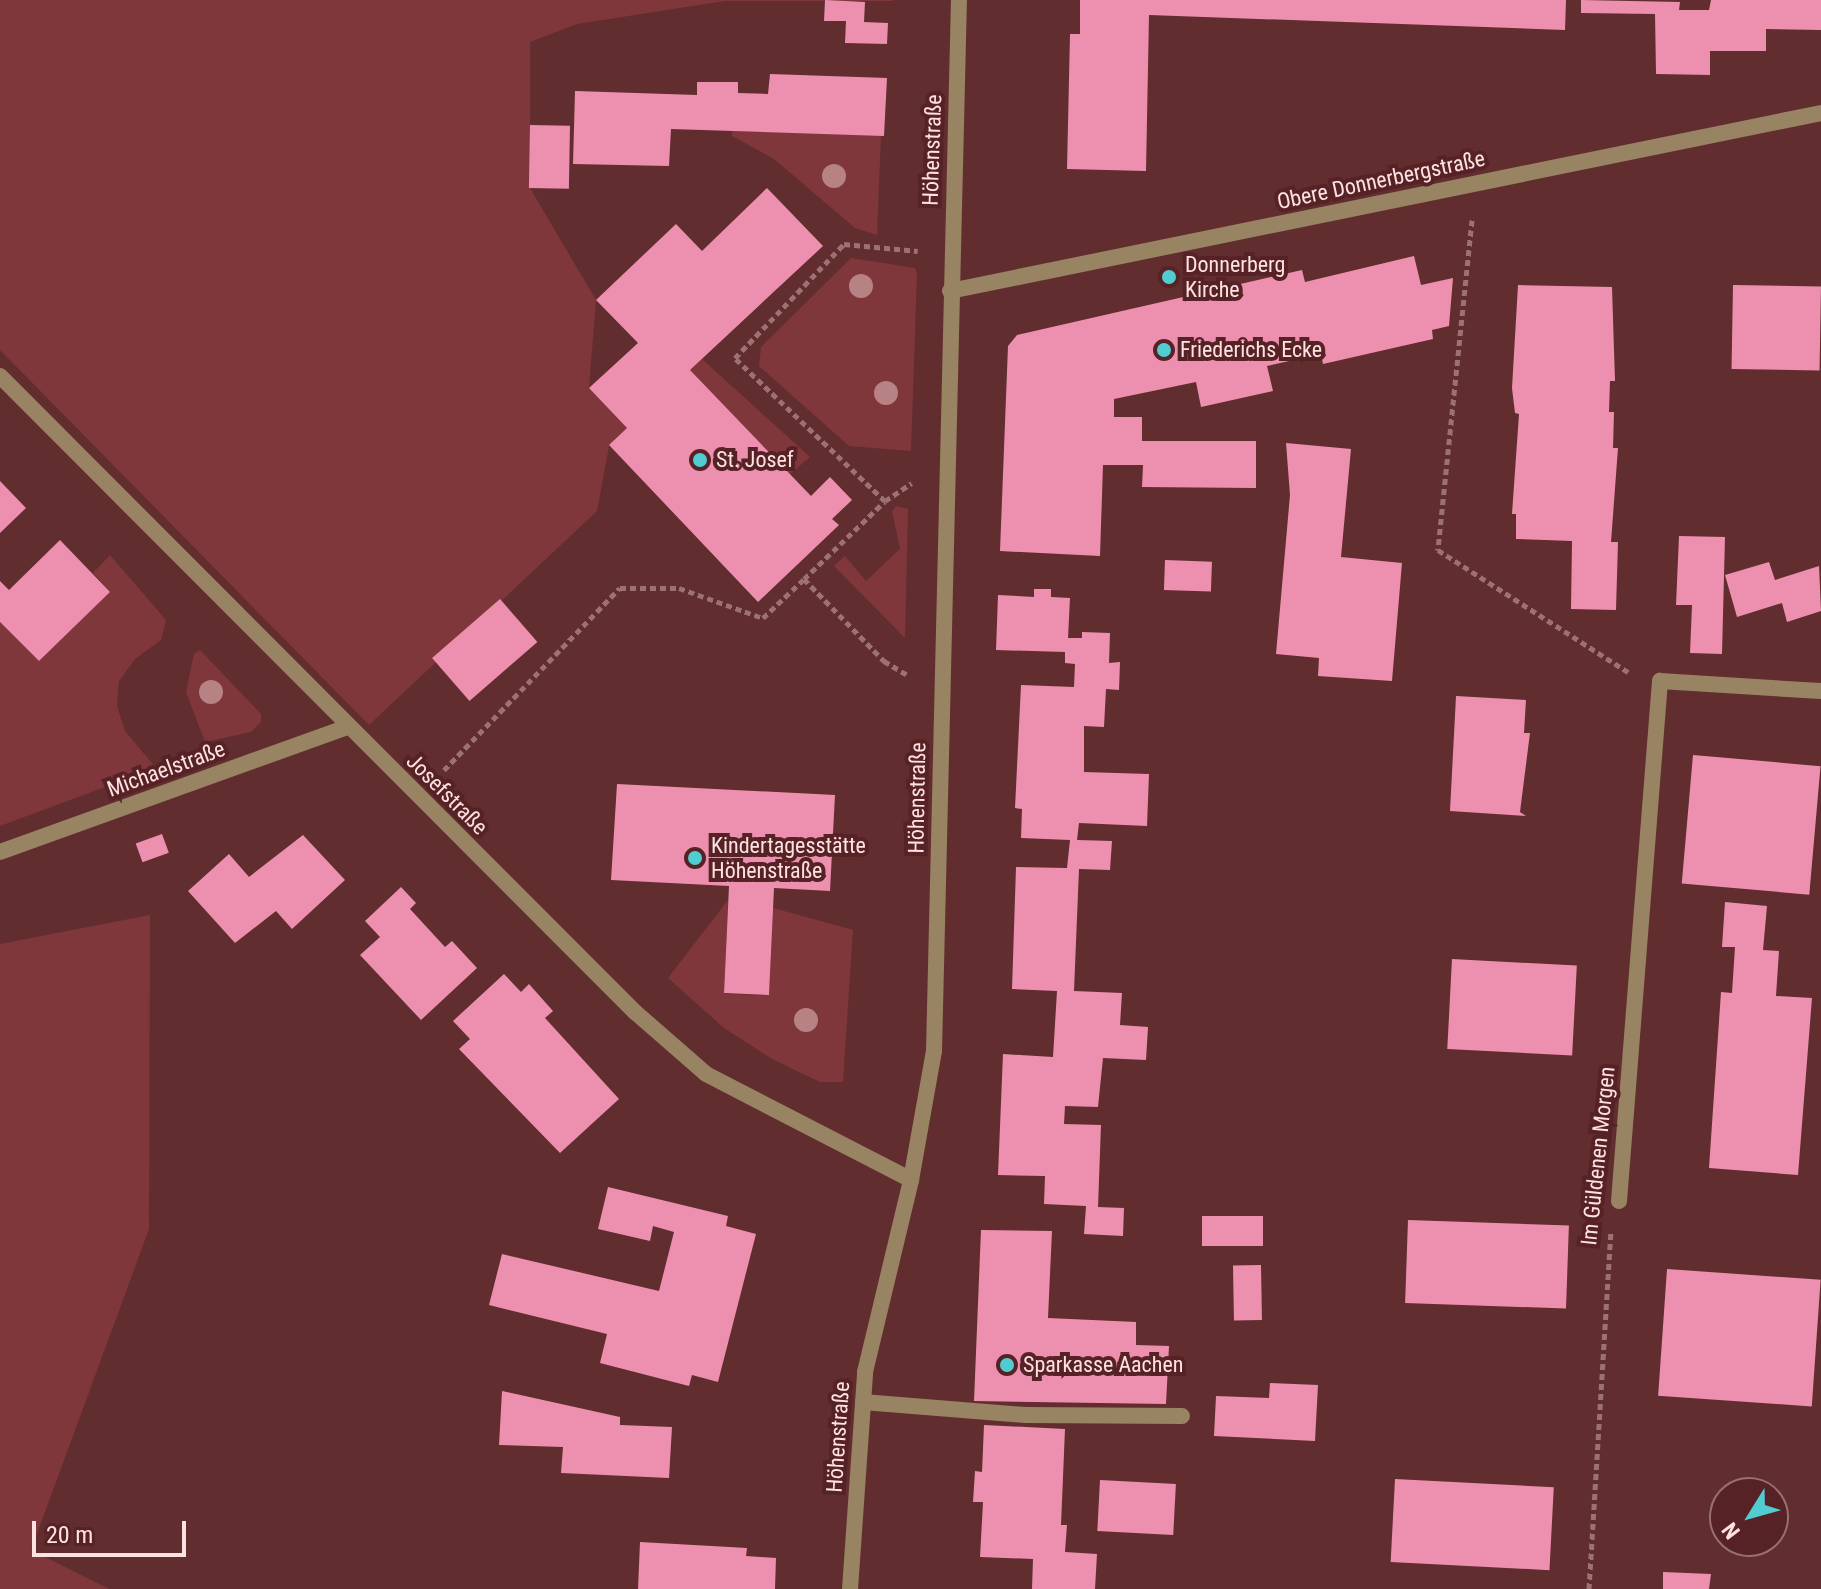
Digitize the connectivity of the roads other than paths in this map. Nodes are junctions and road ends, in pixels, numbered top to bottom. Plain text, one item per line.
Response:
1 (959, 0) edge
2 (1821, 113) edge
3 (950, 291) junction
4 (0, 376) edge
5 (1821, 691) edge
6 (348, 727) junction
7 (0, 852) edge
8 (911, 1180) junction
9 (1619, 1201) road end
10 (863, 1402) junction
11 (1182, 1416) dead end
12 (850, 1589) edge

1 - 3 street, Höhenstraße
2 - 3 street, Obere Donnerbergstraße
3 - 8 street, Höhenstraße
4 - 6 street, Josefstraße
5 - 9 street, Im Güldenen Morgen
6 - 7 street, Michaelstraße
6 - 8 street, Josefstraße
8 - 10 street, Höhenstraße
10 - 11 street
10 - 12 street, Höhenstraße

